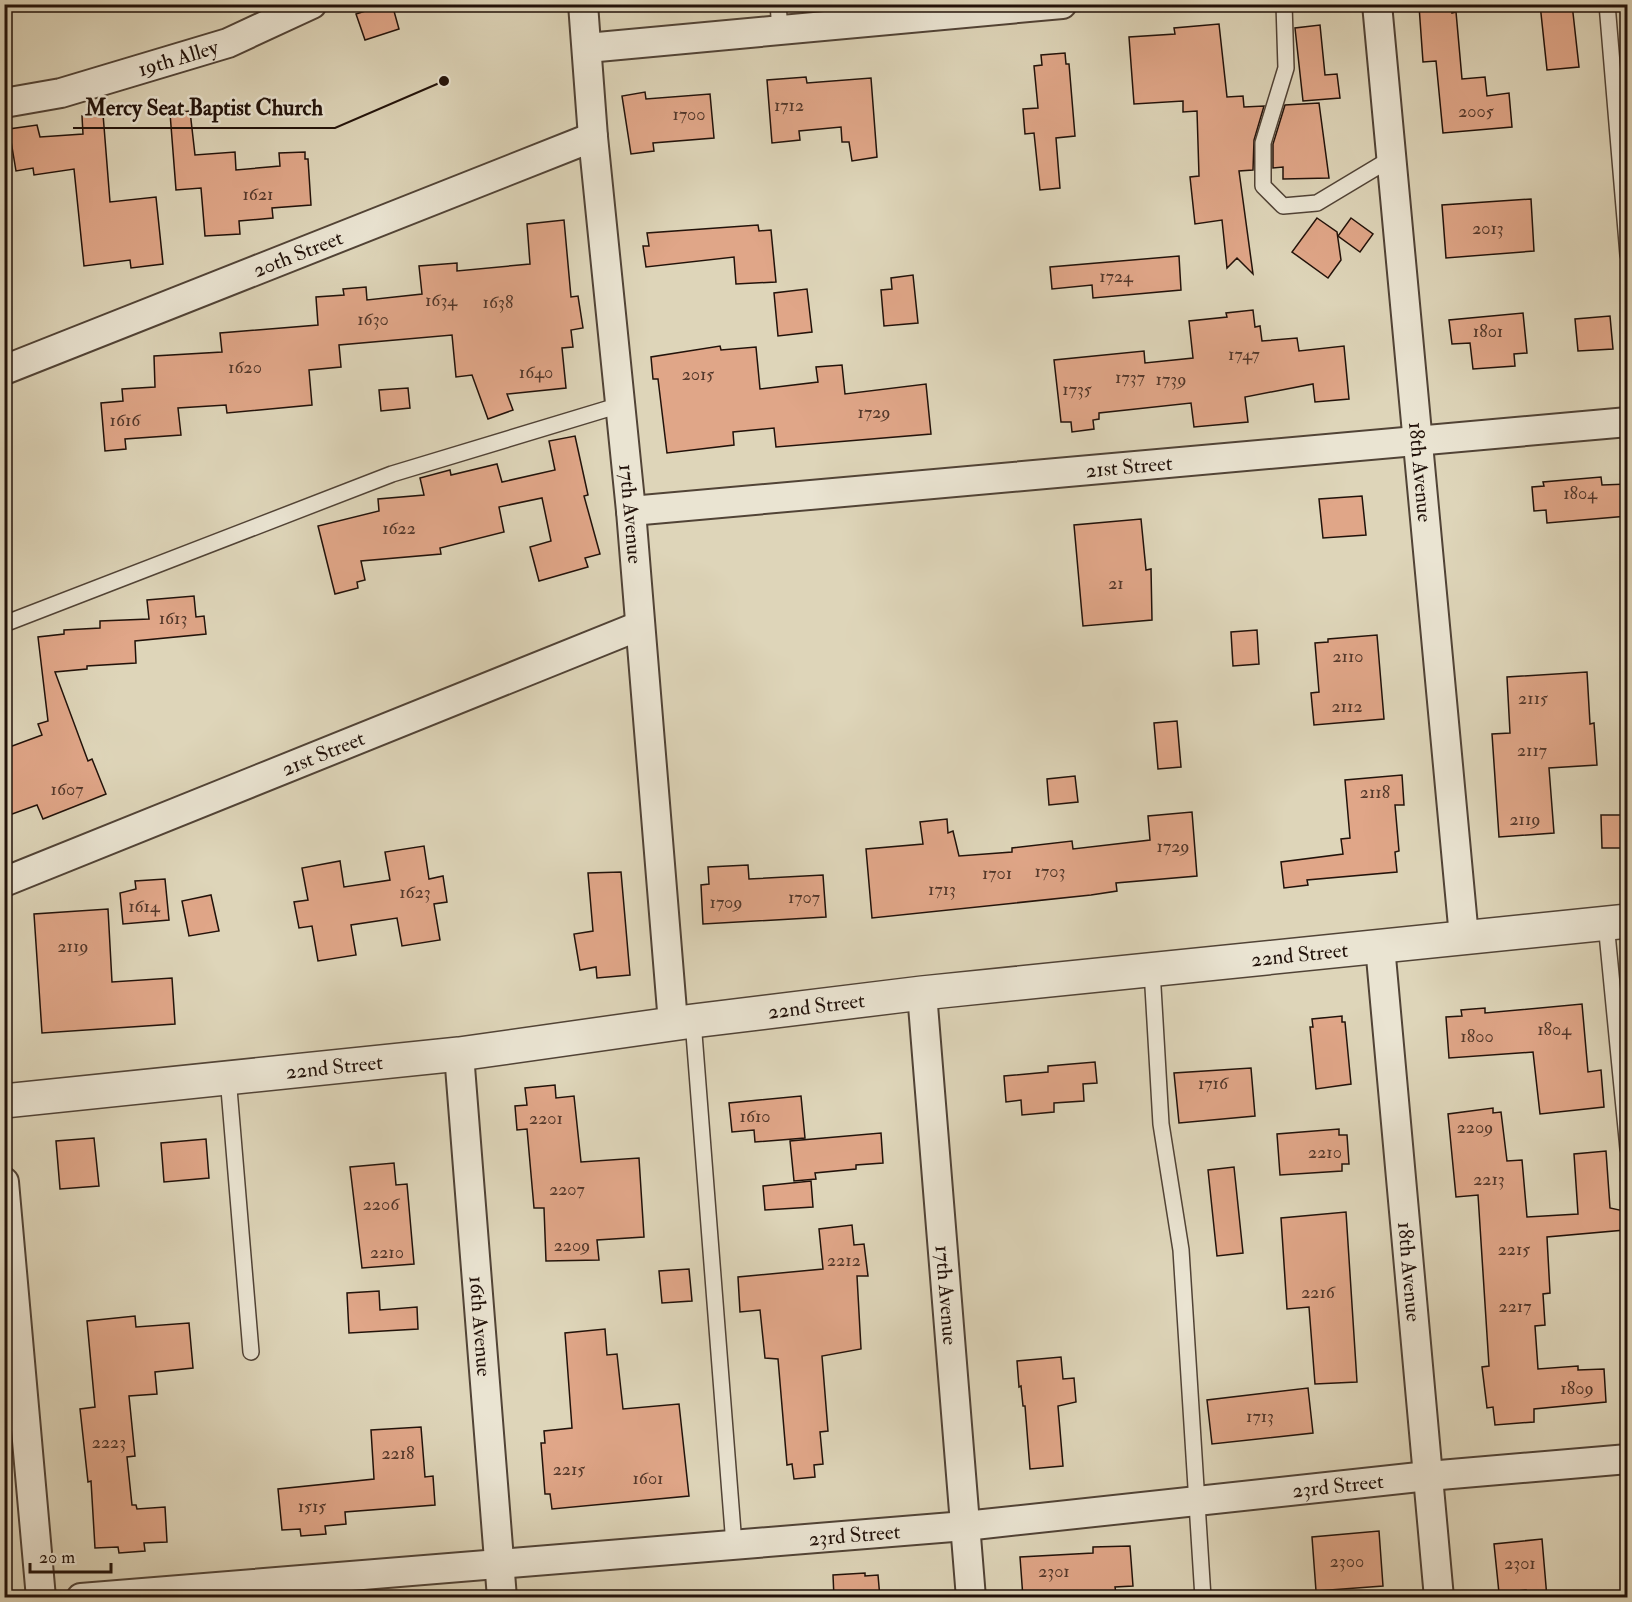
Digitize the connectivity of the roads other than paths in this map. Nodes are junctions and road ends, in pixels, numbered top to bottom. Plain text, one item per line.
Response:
1 (312, 4) edge
2 (583, 4) edge
3 (1062, 4) edge
4 (1284, 4) edge
5 (1377, 4) edge
6 (1607, 4) edge
7 (779, 17) edge
8 (587, 48) junction
9 (4, 103) edge
10 (593, 137) junction
11 (1392, 158) junction
12 (1628, 255) edge
13 (4, 370) edge
14 (620, 405) junction
15 (1628, 422) edge
16 (1420, 440) junction
17 (631, 511) junction
18 (4, 624) edge
19 (639, 626) junction
20 (4, 882) edge
21 (1617, 922) edge
22 (1464, 937) junction
23 (1380, 946) junction
24 (1152, 969) junction
25 (922, 993) junction
26 (683, 1022) junction
27 (459, 1054) junction
28 (228, 1077) junction
29 (4, 1101) edge
30 (1628, 1149) edge
31 (4, 1182) edge
32 (251, 1352) dead end
33 (1628, 1459) edge
34 (1428, 1476) junction
35 (1197, 1501) junction
36 (965, 1527) junction
37 (734, 1545) junction
38 (499, 1565) junction
39 (40, 1598) edge
40 (81, 1598) edge
41 (502, 1598) edge
42 (971, 1598) edge
43 (1203, 1598) edge
44 (1439, 1598) edge

1 - 9 street, 19th Alley
2 - 8 street, 17th Avenue
3 - 7 street
4 - 11 lane
5 - 11 street, 18th Avenue
6 - 12 lane
7 - 8 street
8 - 10 street, 17th Avenue
10 - 13 street, 20th Street
10 - 14 street, 17th Avenue
11 - 16 street, 18th Avenue
14 - 17 street, 17th Avenue
14 - 18 lane
15 - 16 street, 21st Street
16 - 17 street, 21st Street
16 - 22 street, 18th Avenue
17 - 19 street, 17th Avenue
19 - 20 street, 21st Street
19 - 26 street, 17th Avenue
21 - 22 street, 22nd Street
21 - 30 lane
22 - 23 street, 22nd Street
23 - 24 street, 22nd Street
23 - 34 street, 18th Avenue
24 - 25 street, 22nd Street
24 - 35 lane
25 - 26 street, 22nd Street
25 - 36 street, 17th Avenue
26 - 27 street, 22nd Street
26 - 37 lane
27 - 28 street, 22nd Street
27 - 38 street, 16th Avenue
28 - 29 street, 22nd Street
28 - 32 lane
31 - 39 street
33 - 34 street, 23rd Street
34 - 35 street, 23rd Street
34 - 44 street, 18th Avenue
35 - 36 street, 23rd Street
35 - 43 lane
36 - 37 street, 23rd Street
36 - 42 street, 17th Avenue
37 - 38 street, 23rd Street
38 - 40 street, 23rd Street
38 - 41 street, 16th Avenue

